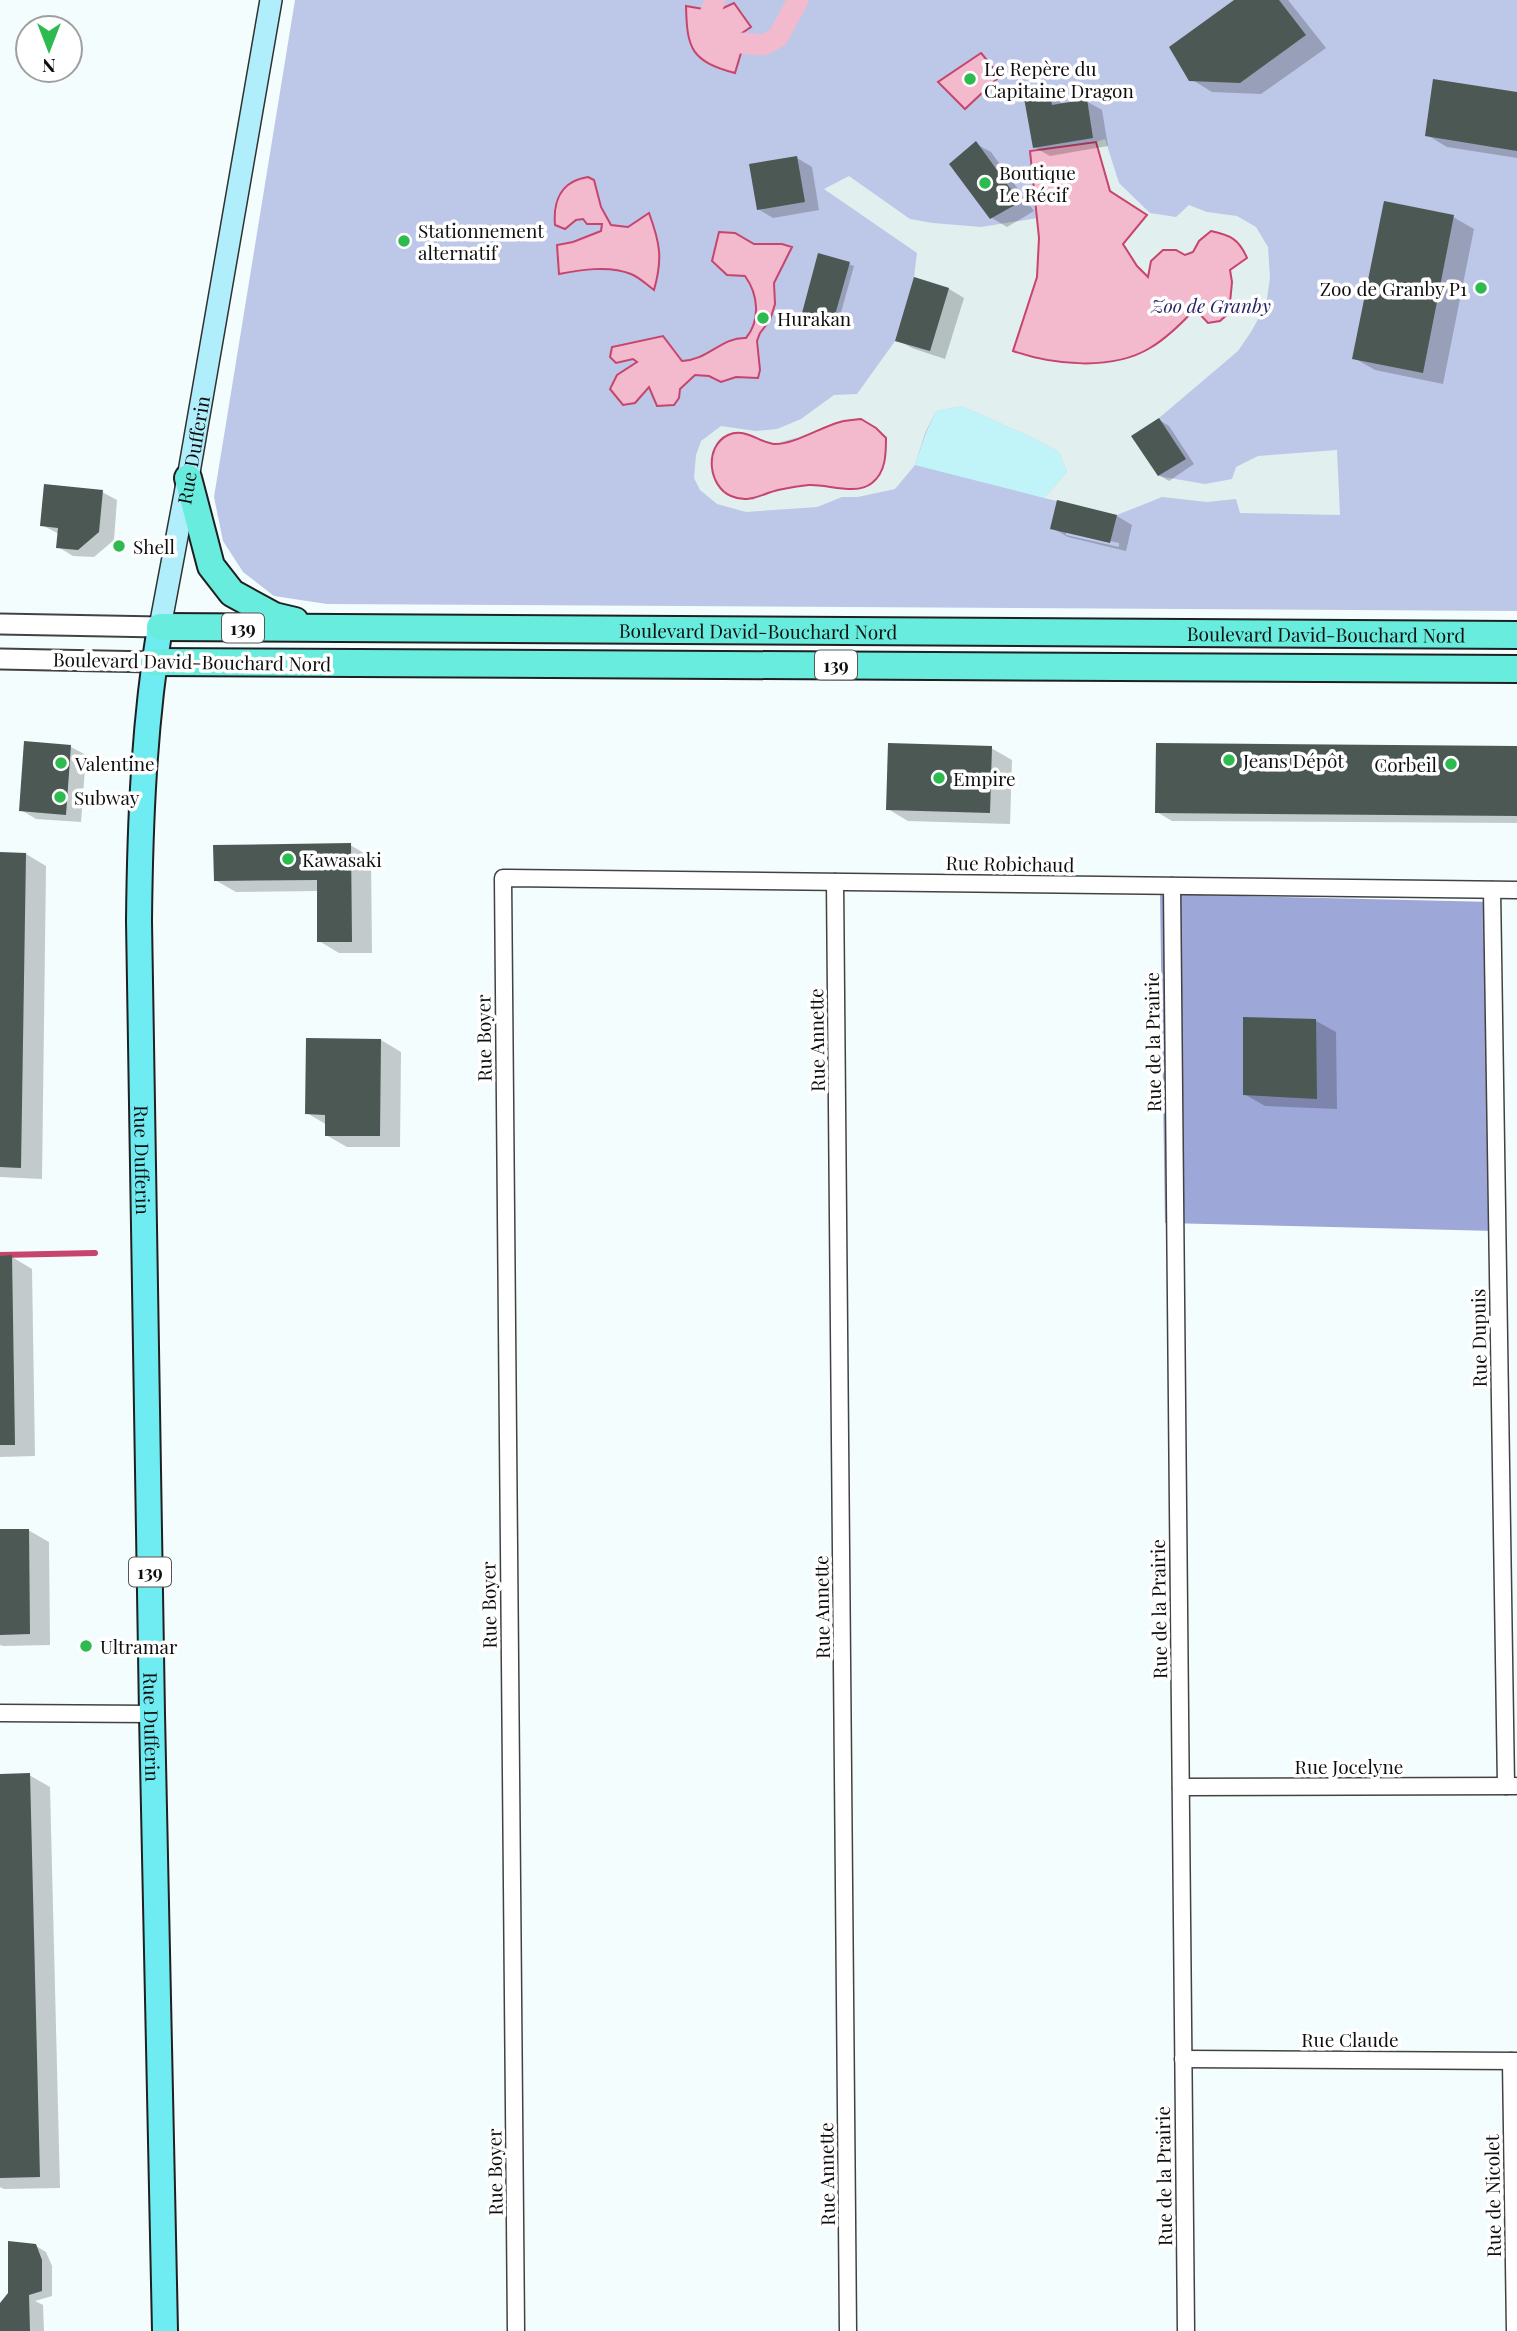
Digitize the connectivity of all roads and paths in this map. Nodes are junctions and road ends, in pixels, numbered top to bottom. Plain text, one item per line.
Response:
1 (271, 0) edge
2 (188, 478) junction
3 (0, 624) edge
4 (160, 627) junction
5 (327, 629) junction
6 (1517, 635) edge
7 (0, 659) edge
8 (154, 662) junction
9 (1517, 669) edge
10 (503, 878) joint
11 (835, 882) junction
12 (1172, 886) junction
13 (1492, 890) junction
14 (1517, 891) edge
15 (0, 1713) edge
16 (152, 1714) junction
17 (1512, 1786) edge
18 (1181, 1787) junction
19 (1183, 2059) junction
20 (1514, 2061) edge
21 (165, 2331) edge
22 (516, 2331) edge
23 (848, 2331) edge
24 (1186, 2331) edge
25 (1515, 2331) edge

1 - 2 main road, Rue Dufferin
2 - 4 main road, Rue Dufferin
2 - 5 highway
3 - 4 street, Boulevard David-Bouchard Nord
4 - 5 highway, Boulevard David-Bouchard Nord / 139
4 - 8 main road, Rue Dufferin / 139
5 - 6 highway, Boulevard David-Bouchard Nord / 139
7 - 8 street, Boulevard David-Bouchard Nord
8 - 9 highway, Boulevard David-Bouchard Nord / 139
8 - 16 main road, Rue Dufferin / 139
10 - 11 street, Rue Robichaud
10 - 22 street, Rue Boyer
11 - 12 street, Rue Robichaud
11 - 23 street, Rue Annette
12 - 13 street, Rue Robichaud
12 - 18 street, Rue de la Prairie
13 - 14 street, Rue Robichaud
13 - 17 street, Rue Dupuis
15 - 16 street
16 - 21 main road, Rue Dufferin / 139
17 - 18 street, Rue Jocelyne
18 - 19 street, Rue de la Prairie
19 - 20 street, Rue Claude
19 - 24 street, Rue de la Prairie
20 - 25 street, Rue de Nicolet

